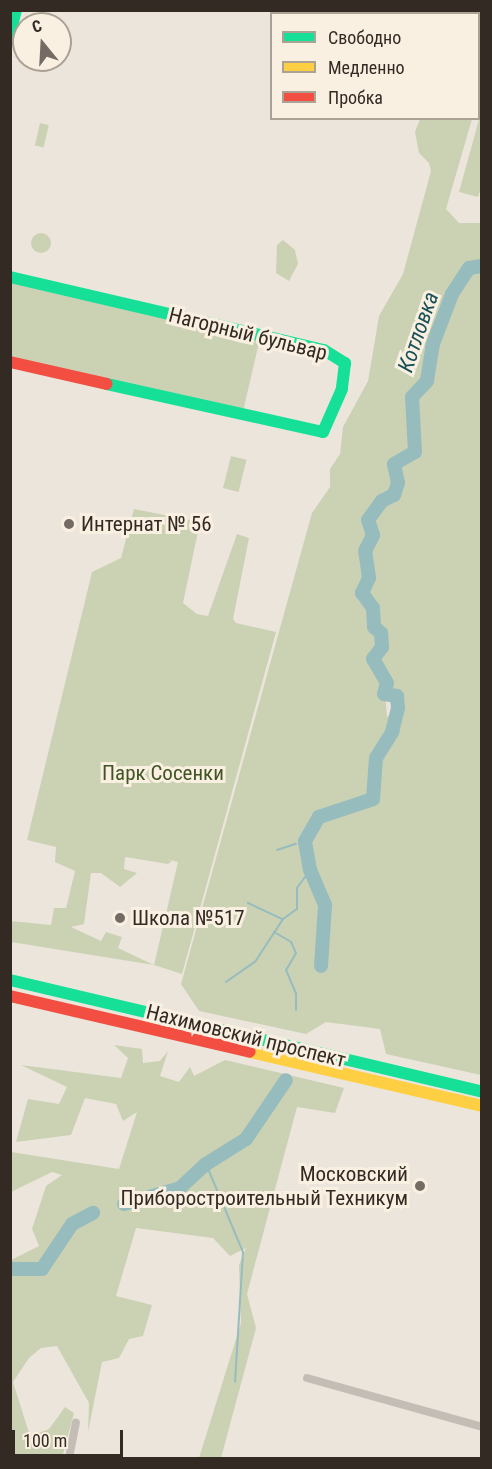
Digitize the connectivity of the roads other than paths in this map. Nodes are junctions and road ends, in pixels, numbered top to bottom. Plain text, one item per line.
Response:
1 (16, 10) edge
2 (10, 34) edge
3 (10, 277) edge
4 (10, 362) edge
5 (10, 980) edge
6 (10, 996) edge
7 (482, 1092) edge
8 (482, 1106) edge
9 (307, 1378) dead end
10 (76, 1423) dead end
11 (482, 1427) edge
12 (69, 1458) edge

1 - 2 main road
3 - 4 main road, Нагорный бульвар
5 - 7 main road, Нахимовский проспект
6 - 8 main road, Нахимовский проспект
9 - 11 street
10 - 12 street

